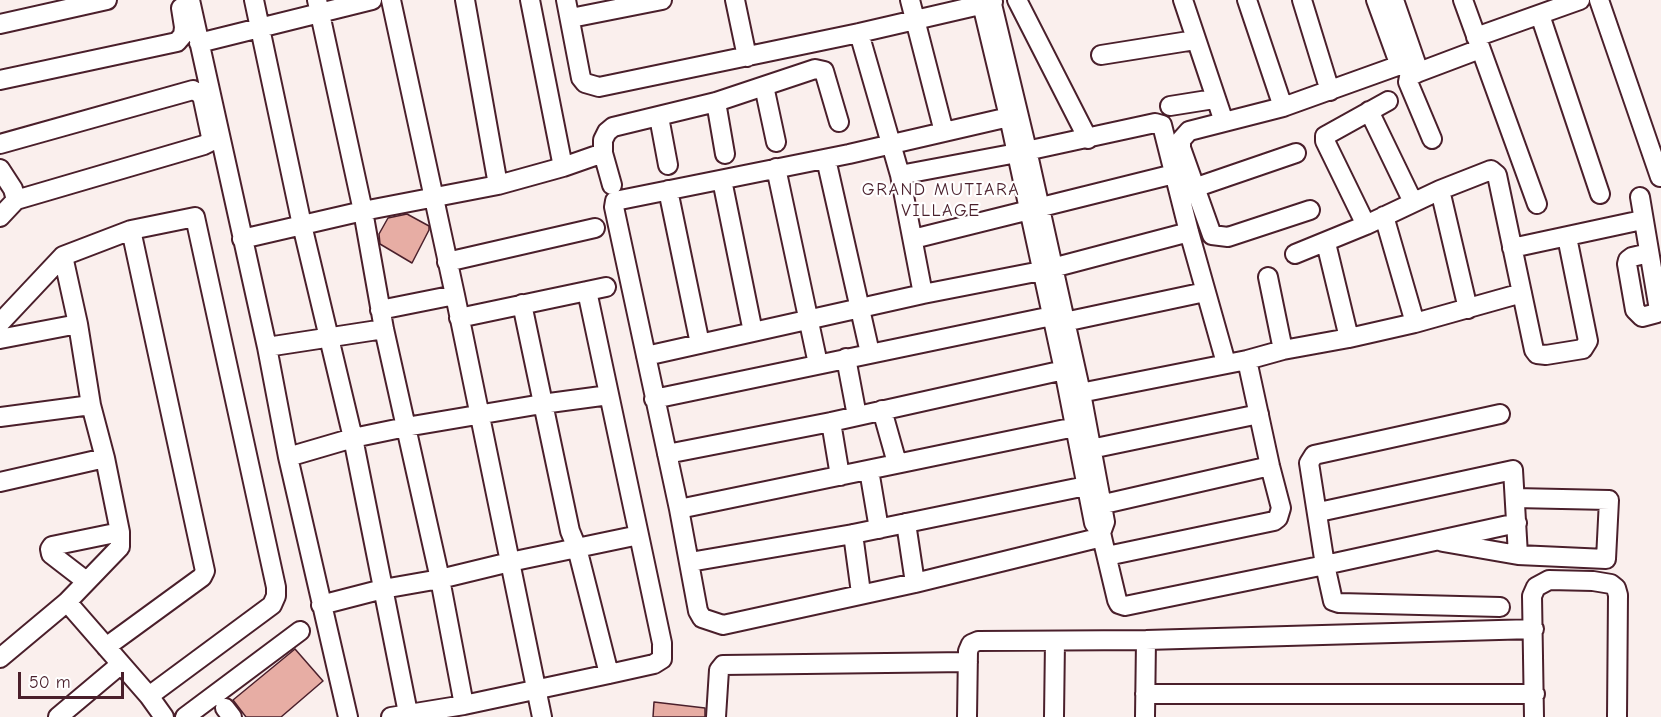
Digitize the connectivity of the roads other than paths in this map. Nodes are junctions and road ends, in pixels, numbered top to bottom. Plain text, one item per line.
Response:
1 (107, 0) edge
2 (180, 0) edge
3 (190, 0) edge
4 (254, 0) edge
5 (372, 0) edge
6 (391, 0) edge
7 (465, 0) edge
8 (530, 0) edge
9 (662, 0) edge
10 (735, 0) edge
11 (910, 0) edge
12 (1017, 0) edge
13 (1182, 0) edge
14 (1247, 0) edge
15 (1302, 0) edge
16 (1376, 0) edge
17 (1394, 0) edge
18 (1463, 0) edge
19 (1580, 0) edge
20 (1599, 0) edge
21 (989, 1) edge
22 (319, 7) edge
23 (568, 9) edge
24 (1540, 15) junction
25 (915, 21) junction
26 (0, 24) edge
27 (260, 29) junction
28 (859, 33) junction
29 (1195, 40) junction
30 (199, 43) junction
31 (1478, 43) junction
32 (1101, 55) dead end
33 (747, 57) junction
34 (1411, 66) junction
35 (0, 80) edge
36 (764, 86) junction
37 (1330, 91) junction
38 (1214, 99) junction
39 (1388, 101) dead end
40 (716, 102) junction
41 (1170, 106) dead end
42 (1283, 107) junction
43 (1369, 111) junction
44 (659, 117) junction
45 (1009, 117) junction
46 (839, 122) dead end
47 (1224, 122) junction
48 (944, 132) junction
49 (1088, 139) junction
50 (1432, 139) dead end
51 (776, 142) dead end
52 (0, 144) edge
53 (891, 144) junction
54 (1022, 152) junction
55 (603, 153) junction
56 (1296, 153) dead end
57 (725, 154) dead end
58 (826, 159) junction
59 (668, 165) dead end
60 (564, 168) junction
61 (776, 168) junction
62 (0, 169) edge
63 (900, 174) junction
64 (1174, 174) junction
65 (1659, 177) dead end
66 (722, 180) junction
67 (498, 185) junction
68 (612, 185) dead end
69 (1194, 188) junction
70 (668, 190) junction
71 (1440, 190) junction
72 (1600, 194) dead end
73 (1640, 196) dead end
74 (434, 197) junction
75 (16, 200) junction
76 (1413, 202) junction
77 (1537, 204) dead end
78 (1310, 210) dead end
79 (363, 211) junction
80 (1034, 211) junction
81 (1384, 216) junction
82 (0, 217) edge
83 (1642, 220) junction
84 (302, 225) junction
85 (1366, 225) junction
86 (595, 228) dead end
87 (131, 230) junction
88 (1189, 232) junction
89 (1567, 237) junction
90 (242, 239) junction
91 (913, 239) junction
92 (1326, 243) junction
93 (1512, 248) junction
94 (1649, 253) dead end
95 (1295, 254) dead end
96 (63, 256) junction
97 (447, 261) junction
98 (1047, 270) junction
99 (1268, 277) dead end
100 (606, 287) dead end
101 (587, 291) junction
102 (1205, 292) junction
103 (1522, 293) junction
104 (923, 294) junction
105 (455, 295) junction
106 (522, 304) junction
107 (861, 309) junction
108 (1468, 309) junction
109 (380, 310) junction
110 (459, 318) junction
111 (809, 320) junction
112 (1057, 320) junction
113 (0, 323) edge
114 (1414, 323) junction
115 (78, 324) junction
116 (384, 329) junction
117 (753, 332) junction
118 (329, 338) junction
119 (1349, 338) junction
120 (0, 339) edge
121 (700, 344) junction
122 (267, 347) junction
123 (1283, 350) junction
124 (870, 353) junction
125 (646, 356) junction
126 (846, 358) junction
127 (1247, 360) junction
128 (1226, 363) junction
129 (818, 364) junction
130 (1064, 370) junction
131 (1075, 394) junction
132 (609, 395) junction
133 (654, 399) junction
134 (542, 404) junction
135 (91, 405) junction
136 (882, 410) junction
137 (1259, 414) junction
138 (1500, 414) dead end
139 (480, 415) junction
140 (858, 416) junction
141 (0, 417) edge
142 (831, 422) junction
143 (406, 427) junction
144 (1075, 427) junction
145 (352, 438) junction
146 (1086, 450) junction
147 (667, 454) junction
148 (288, 457) junction
149 (105, 458) junction
150 (897, 464) junction
151 (1270, 466) junction
152 (868, 471) junction
153 (840, 476) junction
154 (0, 482) edge
155 (1086, 486) junction
156 (1515, 498) junction
157 (1096, 506) junction
158 (679, 509) junction
159 (1318, 512) junction
160 (906, 523) junction
161 (1517, 523) junction
162 (879, 529) junction
163 (120, 532) junction
164 (853, 534) junction
165 (639, 535) junction
166 (1102, 535) junction
167 (1433, 541) junction
168 (577, 548) junction
169 (1518, 555) junction
170 (1107, 556) junction
171 (510, 562) junction
172 (690, 562) junction
173 (1325, 565) junction
174 (440, 579) junction
175 (86, 581) junction
176 (915, 583) junction
177 (383, 589) junction
178 (861, 593) junction
179 (68, 602) junction
180 (321, 605) junction
181 (1500, 607) dead end
182 (1534, 629) junction
183 (300, 631) dead end
184 (1146, 640) junction
185 (1055, 641) junction
186 (106, 647) junction
187 (0, 658) edge
188 (968, 662) junction
189 (121, 664) junction
190 (609, 674) junction
191 (537, 688) junction
192 (1145, 694) junction
193 (1535, 694) junction
194 (149, 696) junction
195 (464, 705) junction
196 (400, 715) edge
197 (58, 717) edge
198 (164, 717) edge
199 (185, 717) edge
200 (348, 717) edge
201 (542, 717) edge
202 (716, 717) edge
203 (967, 717) edge
204 (1054, 717) edge
205 (1145, 717) edge
206 (1534, 717) edge
207 (1617, 717) edge

1 - 26 street
2 - 35 street
3 - 30 street
4 - 27 street
5 - 22 street
6 - 74 street
7 - 67 street
8 - 60 street
9 - 23 street
10 - 33 street
11 - 25 street
12 - 49 street
13 - 29 street
14 - 42 street
15 - 37 street
16 - 34 street
17 - 34 street
18 - 31 street
19 - 24 street
20 - 65 street
21 - 25 street
21 - 45 street
21 - 54 street
22 - 27 street
22 - 79 street
23 - 33 street
24 - 31 street
24 - 72 street
25 - 28 street
25 - 48 street
27 - 30 street
27 - 84 street
28 - 33 street
28 - 53 street
29 - 32 street
29 - 38 street
30 - 90 street
31 - 34 street
31 - 77 street
34 - 37 street
34 - 50 street
36 - 40 street
36 - 46 street
36 - 51 street
37 - 42 street
38 - 41 street
38 - 47 street
39 - 43 street
40 - 44 street
40 - 57 street
42 - 47 street
43 - 76 street
43 - 85 street
44 - 55 street
44 - 59 street
45 - 48 street
45 - 54 street
47 - 69 street
48 - 53 street
49 - 54 street
49 - 64 street
52 - 75 street
53 - 58 street
53 - 63 street
54 - 63 street
54 - 80 street
55 - 60 street
55 - 68 street
56 - 69 street
58 - 61 street
58 - 107 street
60 - 67 street
61 - 66 street
61 - 111 street
62 - 75 street
63 - 91 street
64 - 80 street
64 - 88 street
66 - 70 street
66 - 117 street
67 - 74 street
69 - 78 street
70 - 121 street
70 - 125 street
71 - 76 street
71 - 93 street
71 - 108 street
73 - 83 street
74 - 79 street
74 - 97 street
75 - 82 street
76 - 81 street
79 - 84 street
79 - 109 street
80 - 91 street
80 - 98 street
81 - 85 street
81 - 114 street
83 - 89 street
83 - 94 street
84 - 90 street
84 - 118 street
85 - 92 street
86 - 97 street
87 - 96 street
87 - 186 street
87 - 194 street
88 - 98 street
88 - 102 street
89 - 93 street
89 - 103 street
90 - 122 street
91 - 104 street
92 - 95 street
92 - 119 street
93 - 103 street
96 - 113 street
96 - 115 street
97 - 105 street
98 - 104 street
98 - 112 street
99 - 123 street
100 - 101 street
101 - 106 street
101 - 132 street
102 - 112 street
102 - 128 street
103 - 108 street
104 - 107 street
105 - 109 street
105 - 110 street
106 - 110 street
106 - 134 street
107 - 111 street
107 - 124 street
108 - 114 street
109 - 116 street
110 - 139 street
111 - 117 street
111 - 129 street
112 - 124 street
112 - 130 street
112 - 131 street
114 - 119 street
115 - 120 street
115 - 135 street
116 - 118 street
116 - 143 street
117 - 121 street
118 - 122 street
118 - 145 street
119 - 123 street
121 - 125 street
122 - 148 street
123 - 127 street
124 - 126 street
125 - 133 street
126 - 129 street
126 - 140 street
127 - 128 street
127 - 137 street
128 - 131 street
129 - 133 street
130 - 131 street
130 - 136 street
131 - 144 street
131 - 146 street
132 - 134 street
132 - 165 street
133 - 147 street
134 - 139 street
134 - 168 street
135 - 141 street
135 - 149 street
136 - 140 street
136 - 150 street
137 - 146 street
137 - 151 street
138 - 159 street
139 - 143 street
139 - 171 street
140 - 142 street
142 - 147 street
142 - 153 street
143 - 145 street
143 - 174 street
144 - 146 street
144 - 150 street
145 - 148 street
145 - 177 street
146 - 155 street
146 - 157 street
147 - 158 street
148 - 180 street
149 - 154 street
149 - 163 street
150 - 152 street
151 - 157 street
151 - 170 street
152 - 153 street
152 - 162 street
153 - 158 street
155 - 157 street
155 - 160 street
156 - 159 street
156 - 161 street
156 - 169 street
157 - 166 street
158 - 172 street
159 - 173 street
160 - 162 street
160 - 176 street
161 - 167 street
161 - 169 street
162 - 164 street
163 - 175 street
163 - 175 street
164 - 172 street
164 - 178 street
165 - 168 street
165 - 190 street
166 - 170 street
166 - 176 street
167 - 169 street
167 - 173 street
168 - 171 street
168 - 190 street
170 - 173 street
171 - 174 street
171 - 191 street
172 - 178 street
173 - 181 street
174 - 177 street
174 - 195 street
175 - 179 street
176 - 178 street
177 - 180 street
177 - 196 street
179 - 186 street
179 - 187 street
180 - 200 street
182 - 184 street
182 - 193 street
182 - 207 street
183 - 199 street
184 - 185 street
184 - 192 street
185 - 188 street
185 - 204 street
186 - 189 street
188 - 202 street
188 - 203 street
189 - 194 street
189 - 197 street
190 - 191 street
191 - 195 street
191 - 201 street
192 - 193 street
192 - 205 street
193 - 206 street
194 - 198 street
195 - 196 street

